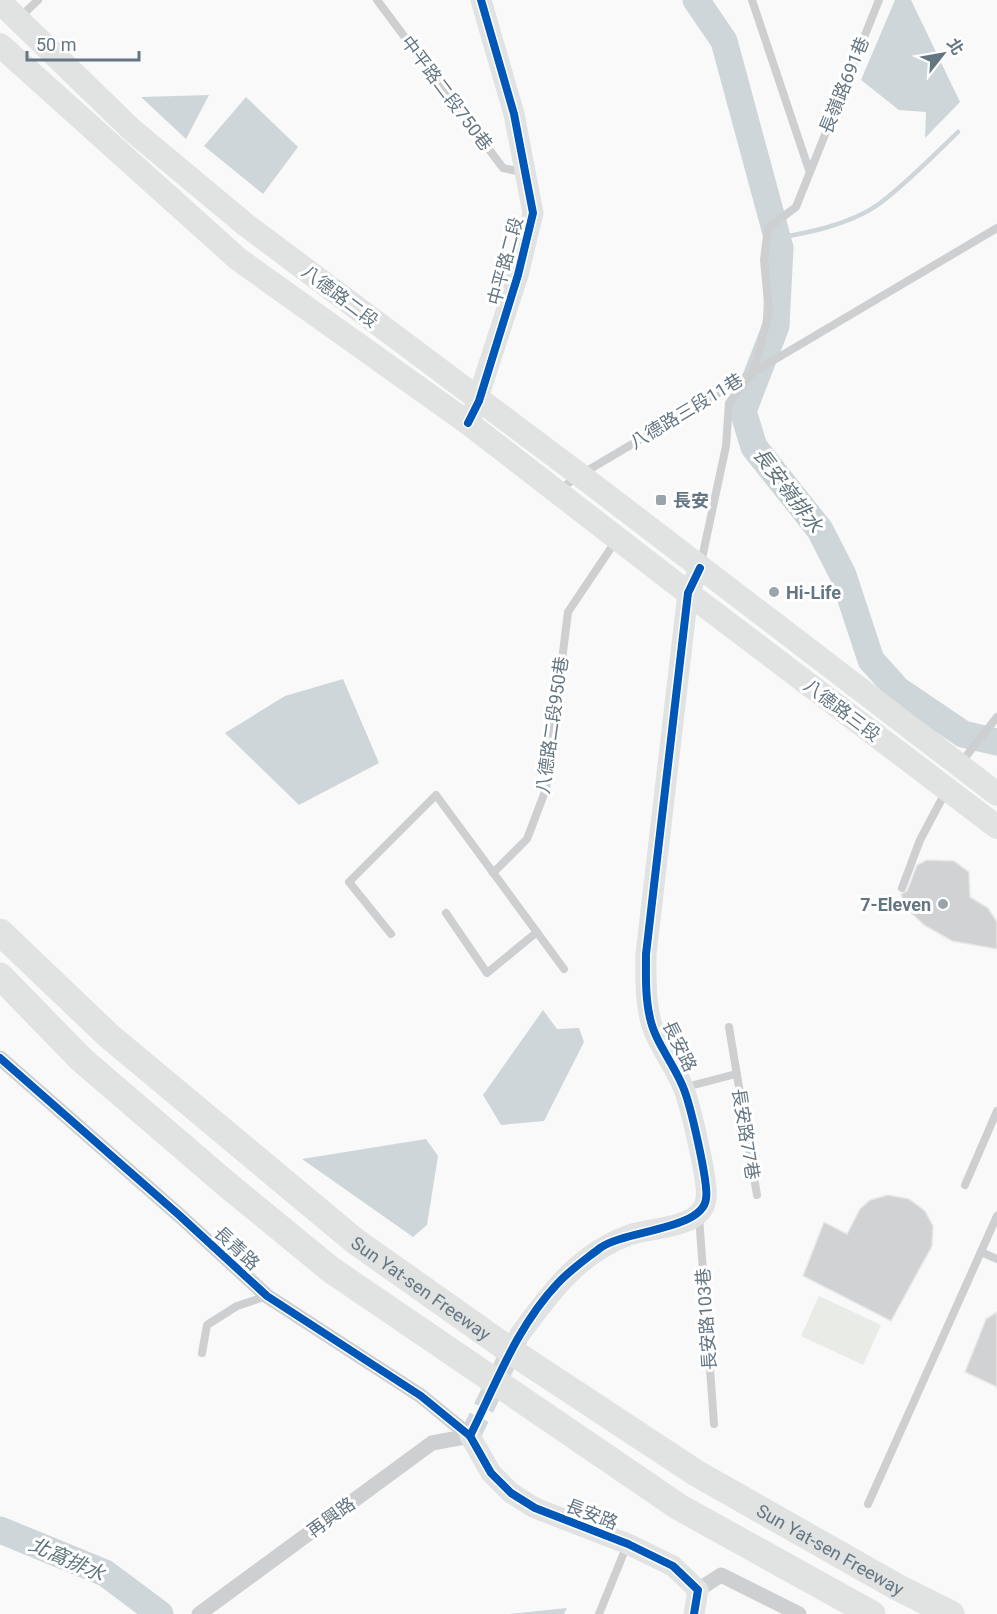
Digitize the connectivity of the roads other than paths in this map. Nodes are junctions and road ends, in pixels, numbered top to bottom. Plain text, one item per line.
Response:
1 (38, 0) edge
2 (377, 0) edge
3 (481, 0) edge
4 (752, 0) edge
5 (879, 0) edge
6 (0, 2) edge
7 (18, 19) junction
8 (0, 45) edge
9 (809, 170) junction
10 (525, 172) junction
11 (997, 228) edge
12 (754, 370) junction
13 (479, 401) junction
14 (468, 423) junction
15 (580, 475) junction
16 (558, 491) junction
17 (617, 538) junction
18 (700, 568) junction
19 (688, 593) junction
20 (997, 717) edge
21 (959, 765) junction
22 (947, 789) junction
23 (997, 794) edge
24 (997, 827) edge
25 (493, 873) junction
26 (902, 888) dead end
27 (446, 913) dead end
28 (0, 932) edge
29 (537, 932) junction
30 (391, 934) dead end
31 (564, 969) dead end
32 (0, 976) edge
33 (729, 1027) dead end
34 (0, 1059) edge
35 (736, 1074) junction
36 (683, 1088) junction
37 (997, 1111) edge
38 (965, 1185) dead end
39 (757, 1195) dead end
40 (699, 1214) junction
41 (997, 1216) edge
42 (981, 1252) junction
43 (997, 1259) edge
44 (267, 1296) junction
45 (520, 1334) tunnel mouth
46 (202, 1353) dead end
47 (714, 1424) dead end
48 (470, 1437) junction
49 (868, 1504) dead end
50 (628, 1544) junction
51 (698, 1590) junction
52 (199, 1614) edge
53 (599, 1614) edge
54 (694, 1614) edge
55 (799, 1614) edge
56 (872, 1614) edge
57 (951, 1614) edge

1 - 7 lane
2 - 10 lane, 中平路二段750巷
3 - 10 street, 中平路二段
4 - 9 lane
5 - 9 lane, 長嶺路691巷
6 - 7 main road, 八德路二段
7 - 13 main road, 八德路二段
8 - 14 main road, 八德路二段
9 - 12 lane, 八德路三段11巷
10 - 13 street, 中平路二段
11 - 12 lane
12 - 15 lane, 八德路三段11巷
12 - 18 lane
13 - 14 street, 中平路二段
13 - 15 main road, 八德路二段
14 - 16 main road, 八德路二段
15 - 16 lane, 八德路三段11巷
15 - 18 main road, 八德路二段
16 - 17 main road, 八德路二段
17 - 19 main road, 八德路二段
17 - 25 lane, 八德路二段950巷
18 - 19 street, 長安路
18 - 21 main road, 八德路三段
19 - 22 main road, 八德路三段
19 - 36 street, 長安路
20 - 21 lane
21 - 23 main road, 八德路三段
22 - 24 main road, 八德路三段
22 - 26 lane
25 - 29 lane
25 - 30 lane
27 - 29 lane
28 - 57 highway, Sun Yat-sen Freeway
29 - 31 lane
32 - 56 highway, Sun Yat-sen Freeway
33 - 35 lane, 長安路77巷
34 - 44 street, 長青路
35 - 36 lane, 長安路77巷
35 - 39 lane, 長安路77巷
36 - 40 street, 長安路
37 - 38 lane
40 - 45 street
40 - 47 lane, 長安路103巷
41 - 42 lane
42 - 43 lane
42 - 49 lane
44 - 46 lane
44 - 48 street, 長青路
48 - 50 street, 長安路
48 - 52 street, 再興路
50 - 51 street, 長安路
50 - 53 lane
51 - 54 street
51 - 55 street

